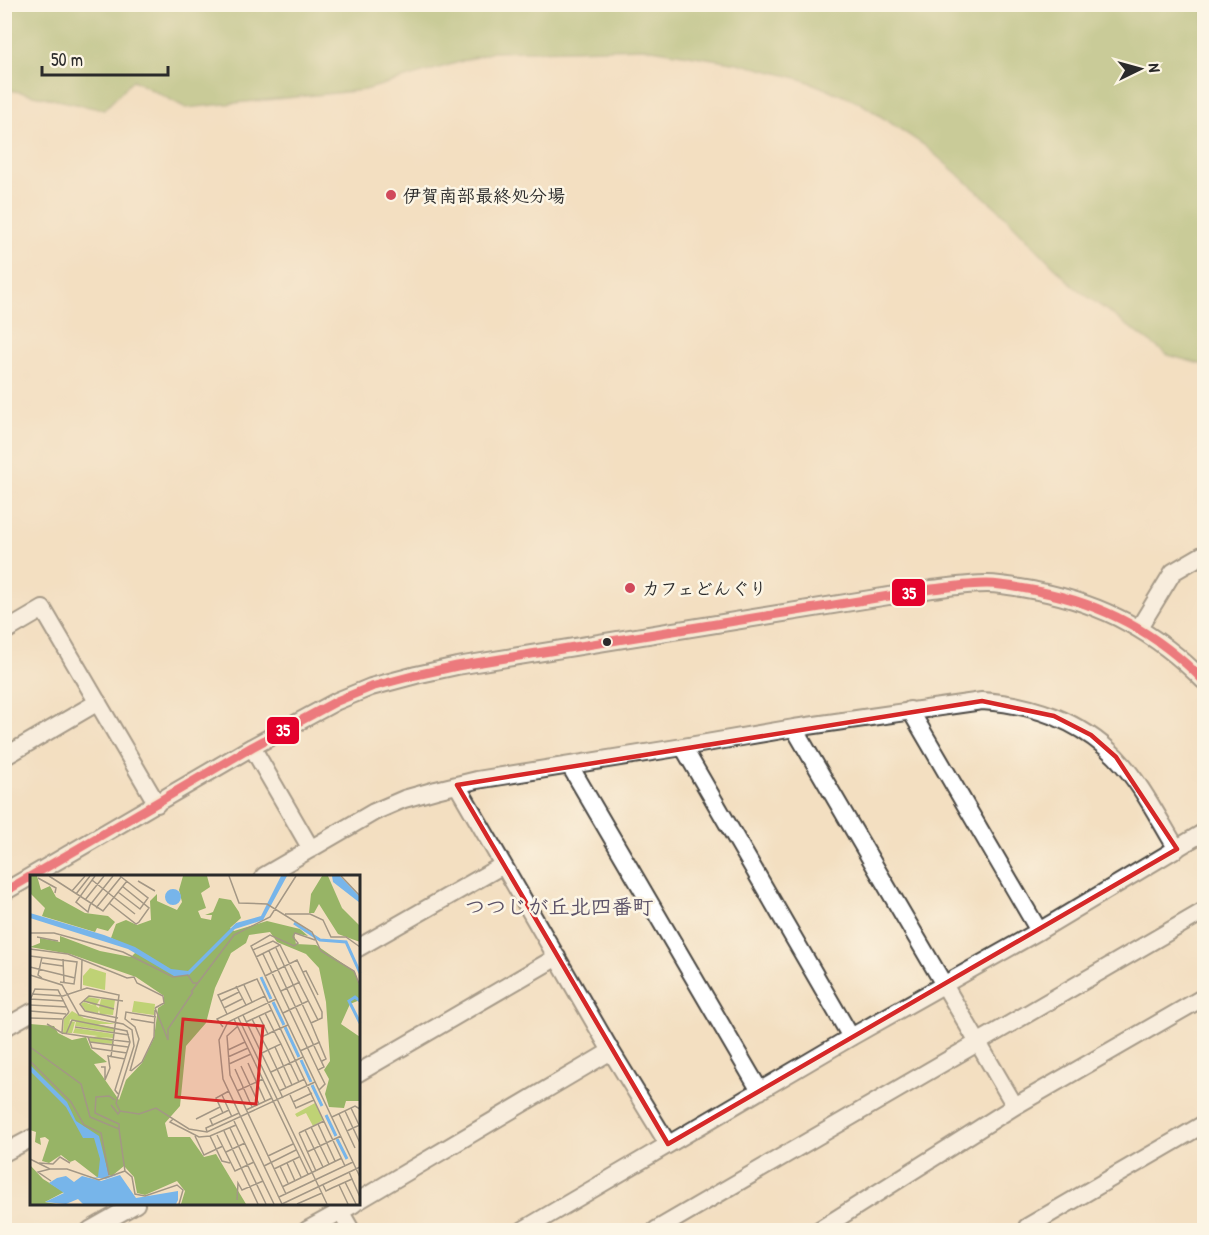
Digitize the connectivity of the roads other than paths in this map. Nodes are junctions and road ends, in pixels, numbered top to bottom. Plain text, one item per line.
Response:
1 (1204, 554) edge
2 (1139, 628) junction
3 (4, 632) edge
4 (1204, 681) edge
5 (98, 702) junction
6 (910, 710) junction
7 (794, 728) junction
8 (252, 747) junction
9 (683, 747) junction
10 (4, 757) edge
11 (570, 765) junction
12 (457, 785) junction
13 (157, 804) junction
14 (1204, 832) edge
15 (311, 849) junction
16 (1177, 849) junction
17 (503, 865) junction
18 (34, 875) edge
19 (266, 875) edge
20 (30, 877) edge
21 (4, 892) edge
22 (1204, 911) edge
23 (1040, 931) junction
24 (360, 947) edge
25 (556, 957) junction
26 (943, 984) junction
27 (1204, 997) edge
28 (30, 1013) edge
29 (4, 1028) edge
30 (851, 1037) junction
31 (977, 1043) junction
32 (611, 1051) junction
33 (360, 1072) edge
34 (760, 1091) junction
35 (1015, 1106) junction
36 (1204, 1124) edge
37 (30, 1139) edge
38 (668, 1144) junction
39 (4, 1153) edge
40 (360, 1200) edge
41 (133, 1205) edge
42 (343, 1206) edge
43 (528, 1229) edge
44 (1026, 1229) edge
45 (90, 1230) edge
46 (307, 1230) edge
47 (351, 1230) edge
48 (656, 1230) edge
49 (819, 1230) edge

1 - 2 street
2 - 4 street
2 - 8 street
3 - 5 street
5 - 10 street
5 - 13 street
6 - 7 street
6 - 16 street
6 - 23 street
7 - 9 street
7 - 26 street
8 - 13 street
8 - 15 street
9 - 11 street
9 - 30 street
11 - 12 street
11 - 34 street
12 - 15 street
12 - 17 street
13 - 18 street
14 - 16 street
15 - 19 street
16 - 23 street
17 - 24 street
17 - 25 street
20 - 21 street
22 - 31 street
23 - 26 street
25 - 32 street
25 - 33 street
26 - 30 street
26 - 31 street
27 - 35 street
28 - 29 street
30 - 34 street
31 - 35 street
31 - 48 street
32 - 38 street
32 - 40 street
34 - 38 street
35 - 49 street
36 - 44 street
37 - 39 street
38 - 43 street
41 - 45 street
42 - 46 street
42 - 47 street

